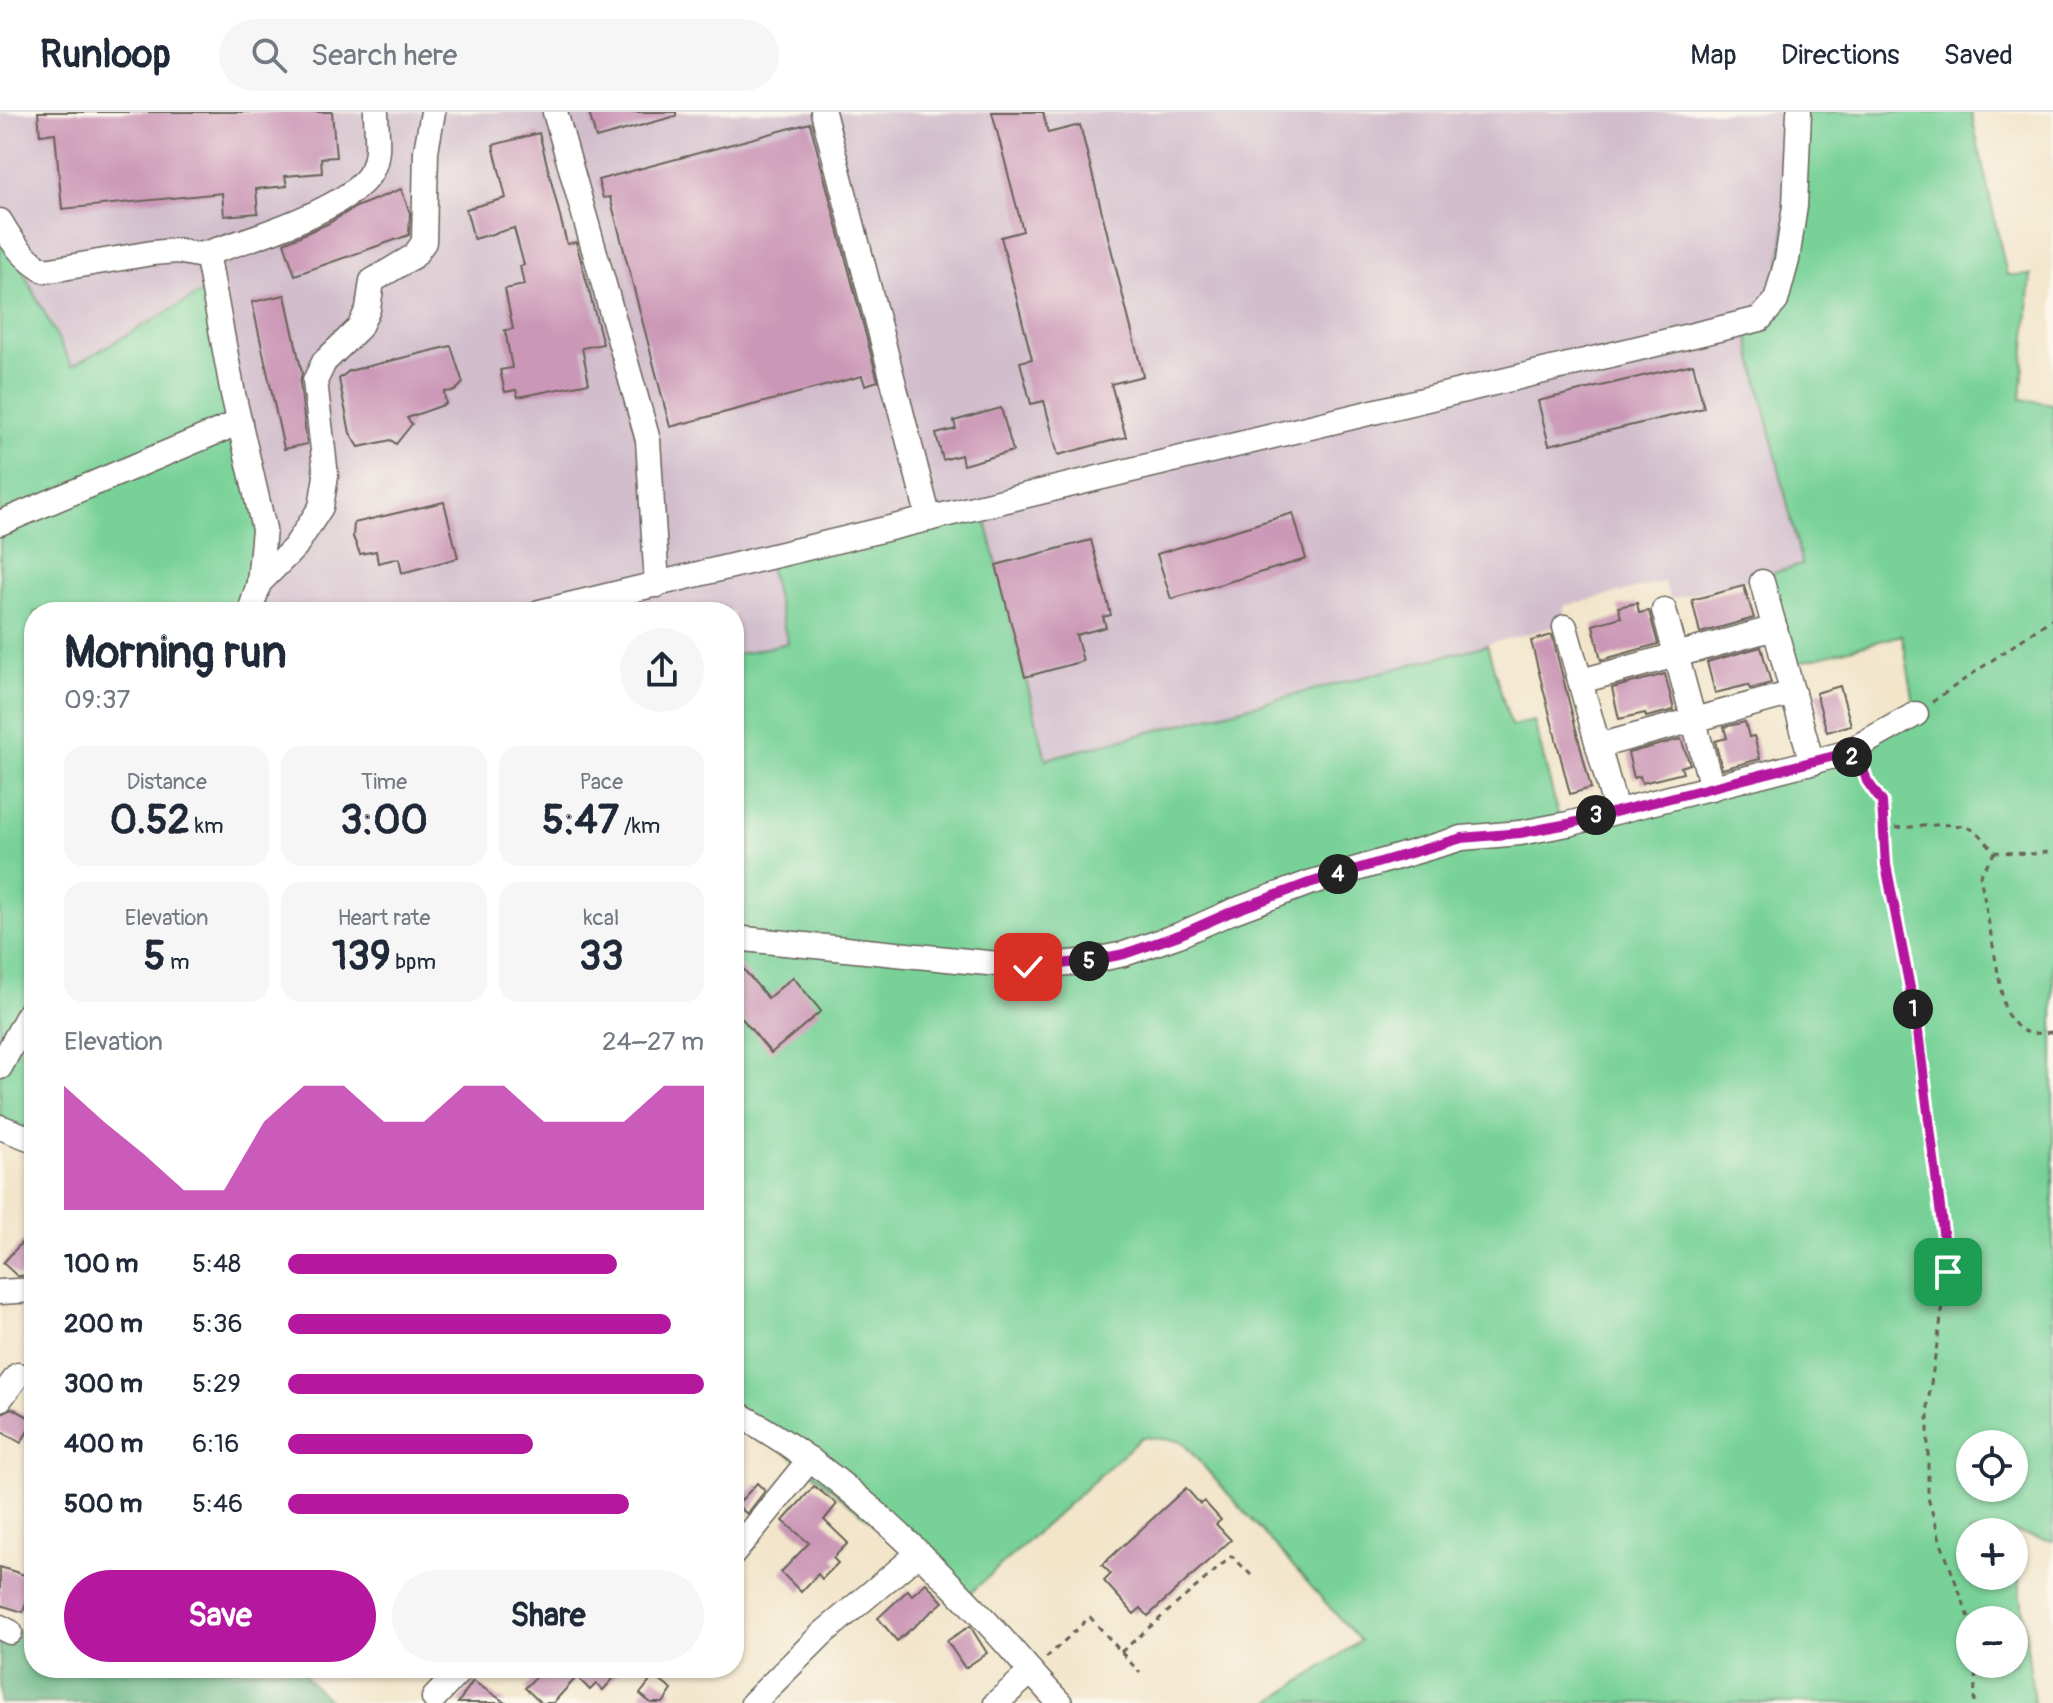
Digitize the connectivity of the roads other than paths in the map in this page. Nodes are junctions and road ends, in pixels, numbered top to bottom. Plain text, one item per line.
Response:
1 (376, 112) edge
2 (555, 112) edge
3 (823, 112) edge
4 (1799, 112) edge
5 (437, 113) edge
6 (0, 221) edge
7 (207, 253) junction
8 (240, 422) junction
9 (929, 519) junction
10 (0, 523) edge
11 (1762, 582) dead end
12 (259, 583) junction
13 (657, 585) junction
14 (253, 602) edge
15 (583, 602) edge
16 (1664, 610) dead end
17 (1565, 627) dead end
18 (1775, 628) junction
19 (1678, 656) junction
20 (1581, 681) junction
21 (1793, 693) junction
22 (1916, 714) road end
23 (1694, 721) junction
24 (1598, 746) junction
25 (1812, 763) junction
26 (1712, 788) junction
27 (1616, 810) junction
28 (744, 939) edge
29 (24, 1023) edge
30 (0, 1067) edge
31 (0, 1127) edge
32 (24, 1136) edge
33 (24, 1291) edge
34 (0, 1292) edge
35 (18, 1375) dead end
36 (0, 1399) edge
37 (744, 1418) edge
38 (810, 1459) junction
39 (744, 1541) edge
40 (919, 1553) junction
41 (1031, 1672) junction
42 (453, 1678) edge
43 (434, 1698) dead end
44 (1058, 1702) edge
45 (753, 1703) edge
46 (996, 1703) edge

1 - 7 street
2 - 13 street
3 - 9 street
4 - 9 street
5 - 12 street
6 - 7 street
7 - 8 street
8 - 10 street
8 - 12 street
9 - 13 street
11 - 18 street
12 - 14 street
13 - 15 street
16 - 19 street
17 - 20 street
18 - 19 street
18 - 21 street
19 - 20 street
19 - 23 street
20 - 24 street
21 - 23 street
21 - 25 street
22 - 25 street
23 - 24 street
23 - 26 street
24 - 27 street
25 - 26 street
26 - 27 street
27 - 28 street
29 - 30 street
31 - 32 street
33 - 34 street
35 - 36 street
37 - 38 street
38 - 39 street
38 - 40 street
40 - 41 street
40 - 45 street
41 - 44 street
41 - 46 street
42 - 43 street

